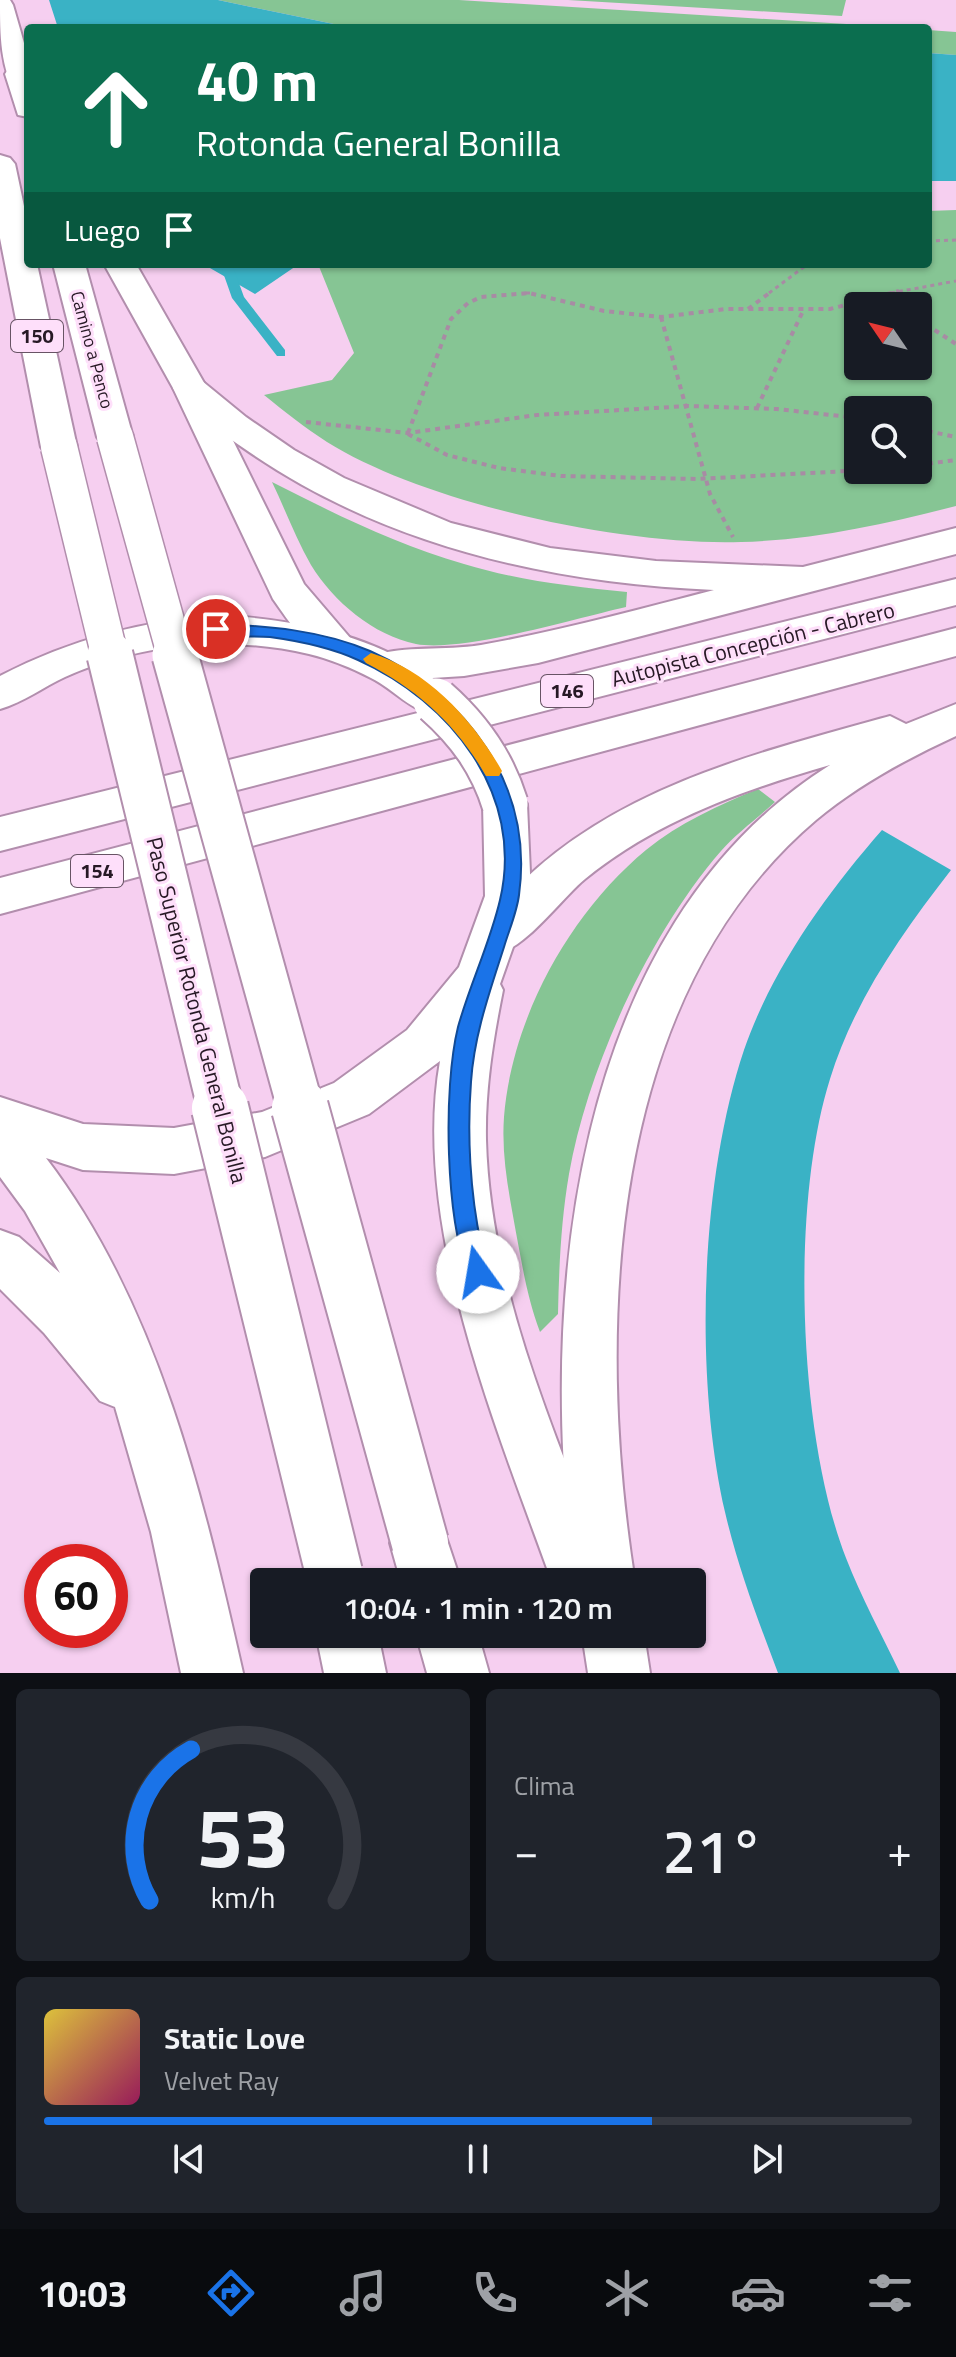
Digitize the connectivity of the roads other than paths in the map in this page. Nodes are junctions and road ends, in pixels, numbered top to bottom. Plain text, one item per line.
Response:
1 (0, 5) edge
2 (23, 83) edge
3 (0, 164) edge
4 (70, 268) edge
5 (122, 268) edge
6 (190, 388) junction
7 (956, 541) edge
8 (802, 580) junction
9 (956, 592) edge
10 (956, 642) edge
11 (337, 646) junction
12 (385, 666) junction
13 (0, 694) edge
14 (956, 717) edge
15 (0, 834) edge
16 (194, 846) joint
17 (0, 896) edge
18 (493, 950) junction
19 (0, 1120) edge
20 (0, 1136) edge
21 (0, 1255) edge
22 (143, 1407) junction
23 (426, 1563) edge
24 (333, 1568) edge
25 (577, 1568) edge
26 (604, 1568) edge
27 (350, 1648) edge
28 (451, 1648) edge
29 (607, 1648) edge
30 (614, 1648) edge
31 (212, 1673) edge
32 (355, 1673) edge
33 (458, 1673) edge
34 (617, 1673) edge

1 - 2 main road
3 - 24 main road, Paso Superior Rotonda General Bonilla / 150, bridge
4 - 23 main road, Camino a Penco / 150, bridge
5 - 6 main road
6 - 8 main road
6 - 11 main road
7 - 8 main road
8 - 12 main road
9 - 15 main road, Autopista Concepción - Cabrero / 146
10 - 16 main road, 146
11 - 12 main road
11 - 13 main road
12 - 18 main road, bridge
14 - 18 main road
14 - 26 main road
16 - 17 main road, 154
18 - 19 main road
18 - 25 main road
20 - 22 main road
21 - 22 main road
22 - 31 main road
27 - 32 main road
28 - 33 main road
29 - 34 main road
30 - 34 main road

